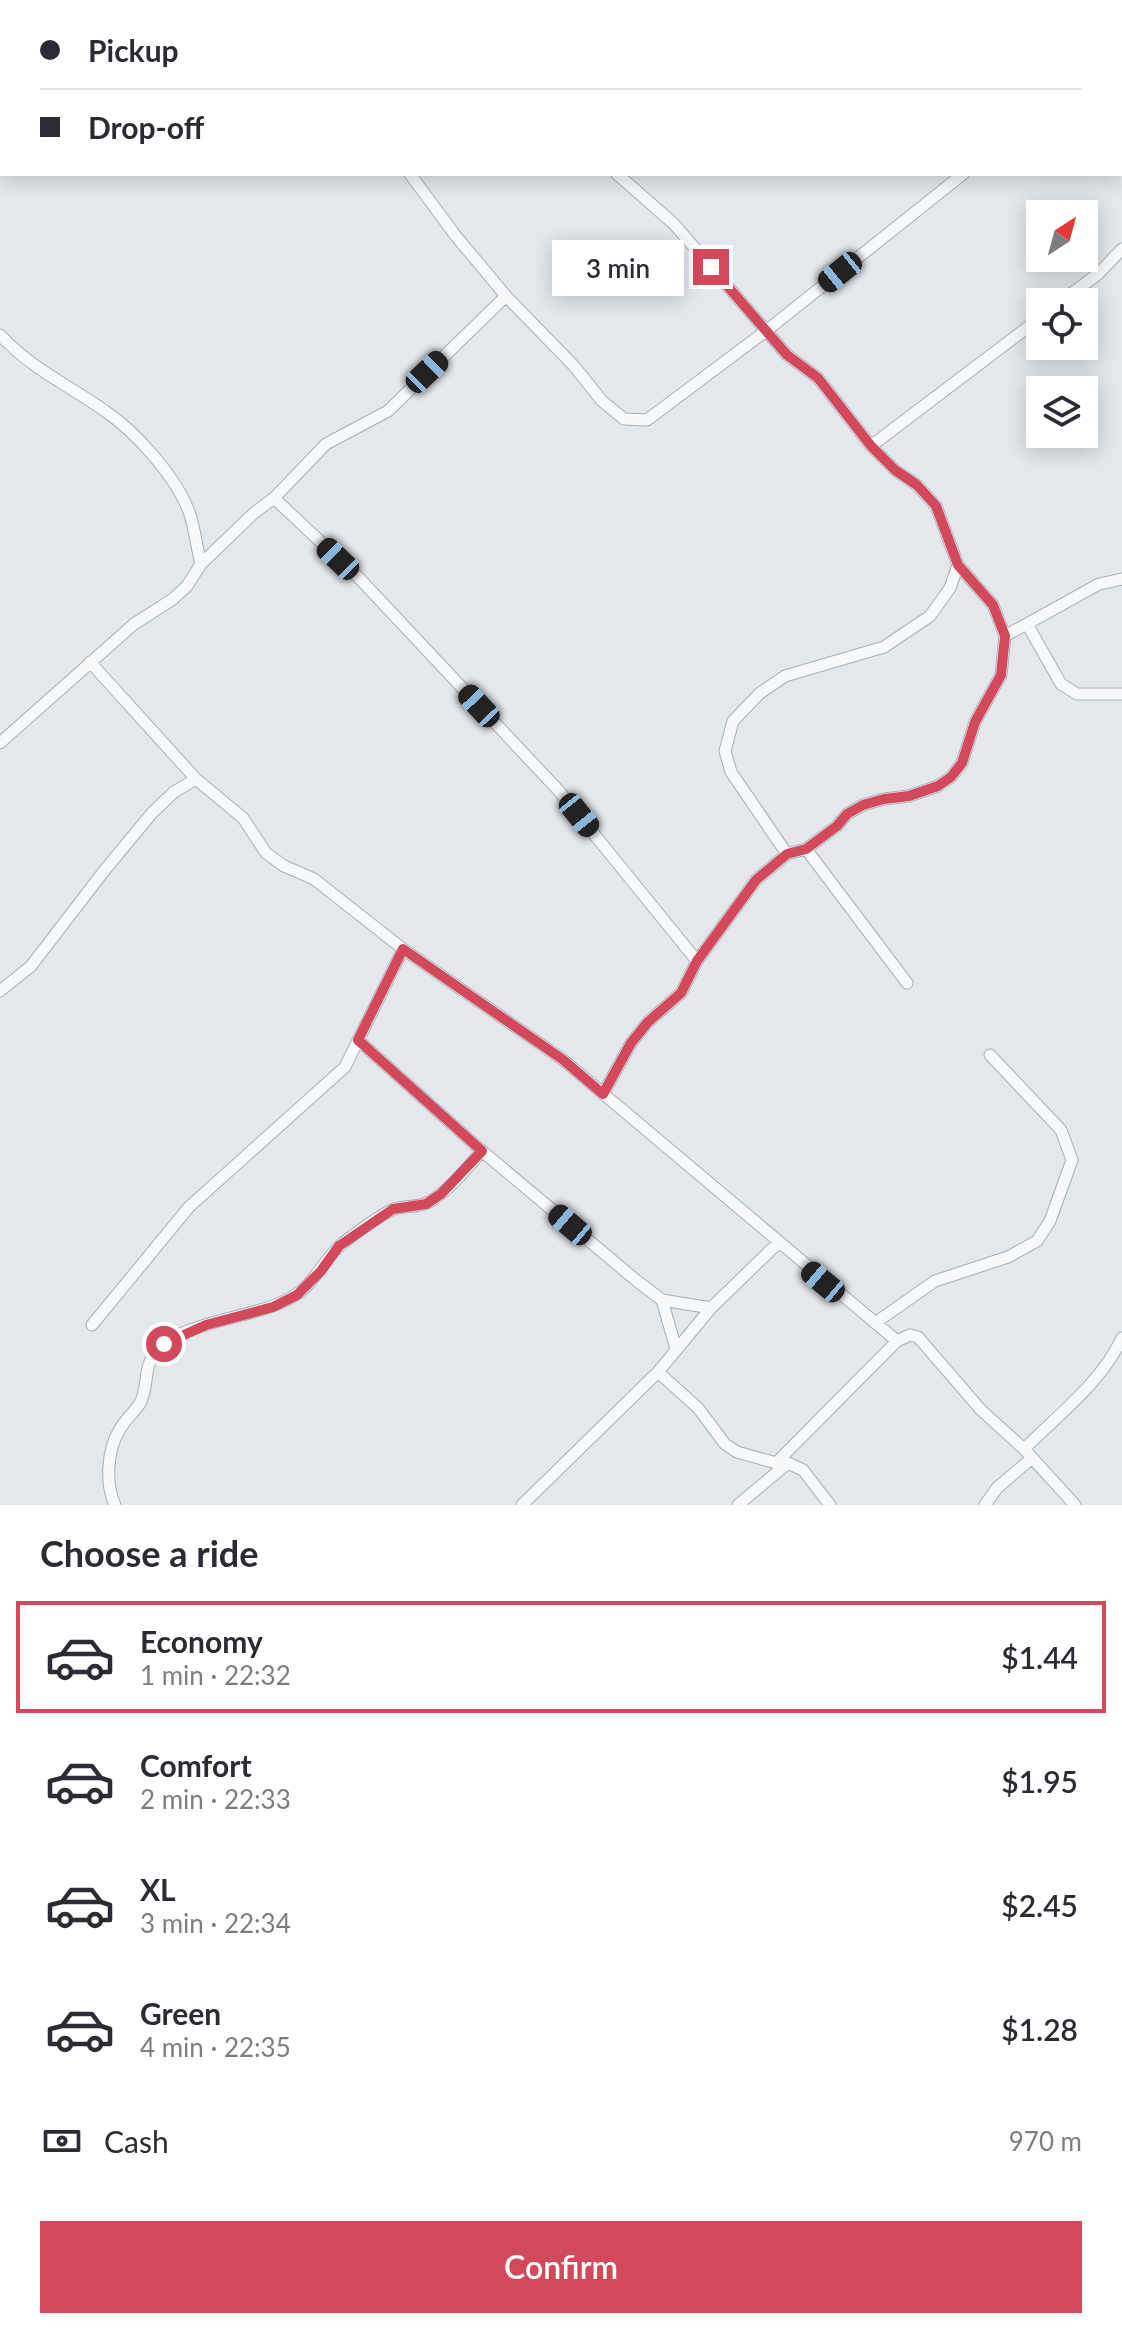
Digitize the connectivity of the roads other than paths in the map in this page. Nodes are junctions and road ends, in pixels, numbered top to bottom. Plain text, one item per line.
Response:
1 (411, 176) edge
2 (619, 176) edge
3 (960, 176) edge
4 (1122, 249) edge
5 (1079, 288) edge
6 (506, 296) junction
7 (1026, 329) edge
8 (766, 331) junction
9 (0, 335) edge
10 (871, 446) junction
11 (274, 498) junction
12 (201, 564) junction
13 (958, 565) junction
14 (1122, 579) edge
15 (1027, 624) junction
16 (1005, 636) junction
17 (90, 662) junction
18 (1122, 694) edge
19 (0, 743) edge
20 (196, 779) junction
21 (806, 849) junction
22 (787, 854) junction
23 (403, 949) junction
24 (697, 961) junction
25 (907, 983) dead end
26 (0, 991) edge
27 (358, 1040) junction
28 (990, 1055) dead end
29 (603, 1094) junction
30 (482, 1151) junction
31 (778, 1243) junction
32 (662, 1300) junction
33 (711, 1308) junction
34 (875, 1323) junction
35 (92, 1325) dead end
36 (1122, 1338) edge
37 (897, 1341) junction
38 (676, 1349) junction
39 (658, 1372) junction
40 (1028, 1454) junction
41 (782, 1463) junction
42 (115, 1505) edge
43 (522, 1505) edge
44 (738, 1505) edge
45 (830, 1505) edge
46 (985, 1505) edge
47 (1075, 1505) edge

1 - 6 street
2 - 8 street
3 - 8 street
4 - 5 street
6 - 8 street
6 - 11 street
7 - 10 street
8 - 10 street
9 - 12 street
10 - 13 street
11 - 12 street
11 - 24 street
12 - 17 street
13 - 16 street
13 - 22 street
14 - 15 street
15 - 16 street
15 - 18 street
16 - 21 street
17 - 19 street
17 - 20 street
20 - 23 street
20 - 26 street
21 - 22 street
21 - 25 street
22 - 24 street
23 - 27 street
23 - 29 street
24 - 29 street
27 - 30 street
27 - 35 street
28 - 34 street
29 - 31 street
30 - 32 street
30 - 42 street
31 - 33 street
31 - 34 street
32 - 33 street
32 - 38 street
33 - 38 street
34 - 37 street
36 - 40 street
37 - 40 street
37 - 41 street
38 - 39 street
39 - 41 street
39 - 43 street
40 - 46 street
40 - 47 street
41 - 44 street
41 - 45 street

